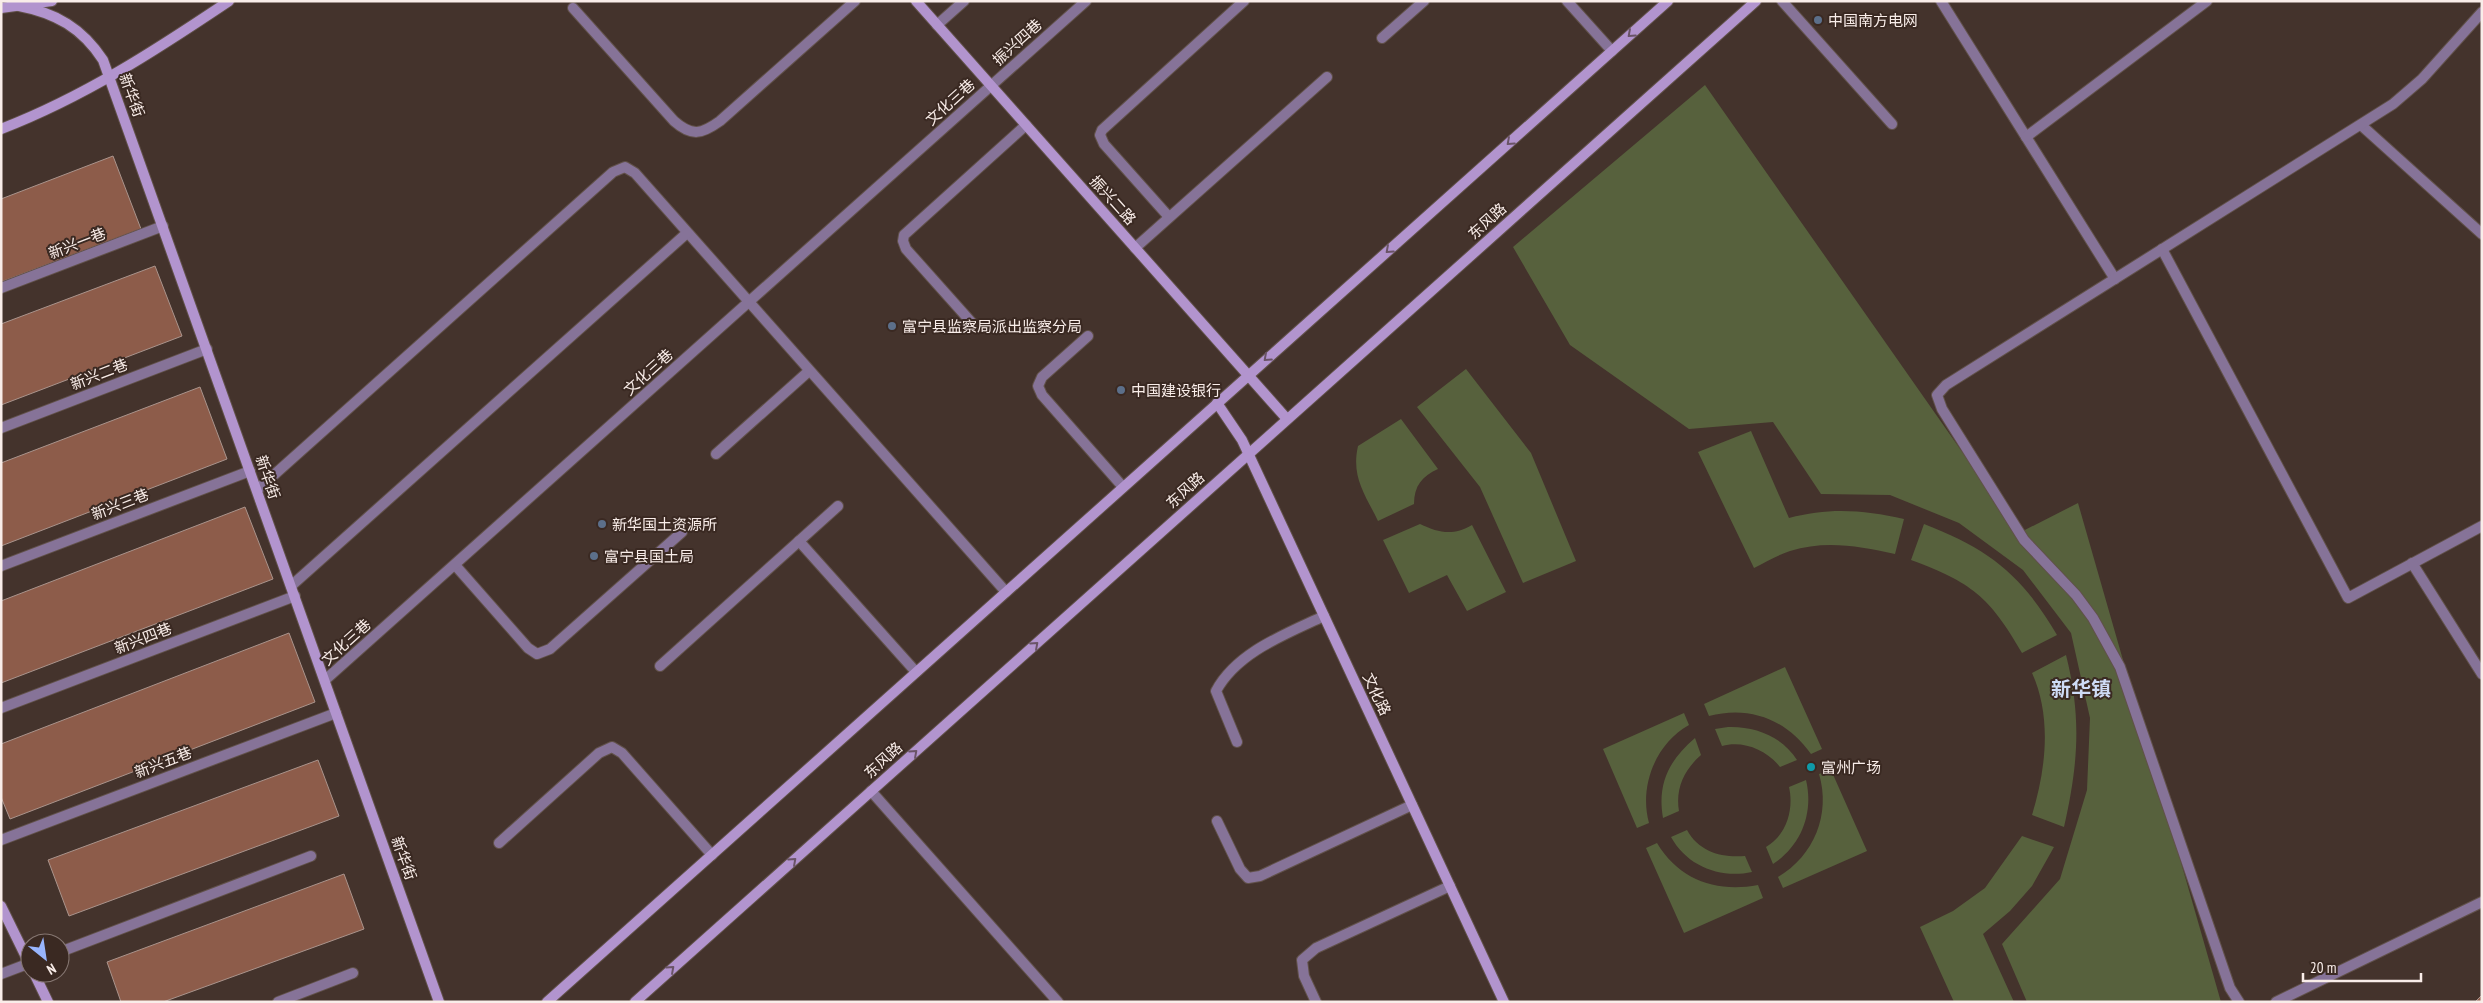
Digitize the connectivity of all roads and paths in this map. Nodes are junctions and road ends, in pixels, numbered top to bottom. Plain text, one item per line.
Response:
1 (52, 1) edge
2 (230, 1) edge
3 (855, 1) edge
4 (916, 1) edge
5 (964, 1) edge
6 (1086, 1) edge
7 (1244, 1) edge
8 (1424, 1) edge
9 (1567, 1) edge
10 (1668, 1) edge
11 (1756, 1) edge
12 (1782, 1) edge
13 (1941, 1) edge
14 (2207, 1) edge
15 (19, 6) junction
16 (1, 8) edge
17 (574, 8) dead end
18 (2482, 12) edge
19 (937, 25) junction
20 (1382, 38) dead end
21 (1612, 51) junction
22 (1326, 77) dead end
23 (110, 78) junction
24 (991, 86) junction
25 (1892, 124) dead end
26 (1026, 125) junction
27 (2360, 125) junction
28 (1, 129) edge
29 (2026, 137) junction
30 (1169, 217) junction
31 (163, 226) junction
32 (2478, 230) edge
33 (687, 233) junction
34 (2482, 242) edge
35 (1135, 248) junction
36 (2162, 250) junction
37 (2115, 279) junction
38 (1, 288) edge
39 (749, 302) junction
40 (972, 323) dead end
41 (1088, 336) dead end
42 (207, 349) junction
43 (810, 371) junction
44 (1248, 376) junction
45 (1218, 403) junction
46 (1287, 419) junction
47 (1, 428) edge
48 (716, 454) dead end
49 (1249, 454) junction
50 (250, 470) junction
51 (1124, 487) junction
52 (257, 490) junction
53 (838, 506) dead end
54 (2482, 526) edge
55 (682, 532) dead end
56 (799, 541) junction
57 (2412, 563) junction
58 (455, 565) junction
59 (1, 566) edge
60 (293, 591) junction
61 (1006, 592) junction
62 (1324, 616) junction
63 (660, 666) dead end
64 (916, 672) junction
65 (2482, 674) edge
66 (325, 680) junction
67 (1, 708) edge
68 (336, 712) junction
69 (1237, 742) dead end
70 (871, 791) junction
71 (1412, 805) junction
72 (1217, 820) dead end
73 (1, 840) edge
74 (499, 843) dead end
75 (712, 854) junction
76 (310, 856) dead end
77 (1450, 886) junction
78 (2482, 902) edge
79 (1, 906) edge
80 (20, 944) edge
81 (70, 948) edge
82 (20, 969) edge
83 (353, 973) dead end
84 (1, 974) edge
85 (39, 983) edge
86 (48, 1002) edge
87 (278, 1002) edge
88 (439, 1002) edge
89 (547, 1002) edge
90 (635, 1002) edge
91 (1058, 1002) edge
92 (1316, 1002) edge
93 (1504, 1002) edge
94 (2239, 1002) edge
95 (2276, 1002) edge

1 - 15 main road
2 - 23 main road
3 - 17 street
4 - 19 main road, 振兴二路
5 - 19 street
6 - 24 street, 振兴四巷
7 - 30 street
8 - 20 street
9 - 21 street
10 -> 21 main road
11 - 46 main road, 东风路
12 - 25 street
13 - 29 street
14 - 29 street
15 - 16 main road
15 - 23 main road, 新华街
18 - 27 street
19 - 24 main road, 振兴二路
21 -> 44 main road
22 - 30 street
23 - 28 main road
23 - 31 main road, 新华街
24 - 26 main road, 振兴二路
24 - 39 street, 文化三巷
26 - 35 main road, 振兴二路
26 - 40 street
27 - 32 street
27 - 36 street
29 - 37 street
30 - 35 street
31 - 38 street, 新兴一巷
31 - 42 main road, 新华街
32 - 34 street
33 - 39 street
33 - 52 street
33 - 60 street
35 - 44 main road, 振兴二路
36 - 37 street
36 - 57 street
37 - 94 street
39 - 43 street
39 - 58 street, 文化三巷
41 - 51 street
42 - 47 street, 新兴二巷
42 - 50 main road, 新华街
43 - 48 street
43 - 61 street
44 - 45 main road
44 - 46 main road, 振兴二路
45 - 49 main road, 文化路
45 - 51 main road
46 - 49 main road, 东风路
49 - 62 main road, 文化路
70 -> 49 main road, 东风路
50 - 52 main road, 新华街
50 - 59 street, 新兴三巷
51 - 61 main road
52 - 60 main road, 新华街
53 - 56 street
54 - 57 street
55 - 58 street
56 - 63 street
56 - 64 street
57 - 65 street
58 - 66 street, 文化三巷
60 - 66 main road, 新华街
60 - 67 street, 新兴四巷
61 - 64 main road
62 - 69 street
62 - 71 main road, 文化路
64 - 75 main road
66 - 68 main road, 新华街
68 - 73 street, 新兴五巷
68 - 88 main road, 新华街
90 -> 70 main road, 东风路
70 - 91 street
71 - 72 street
71 - 77 main road, 文化路
74 - 75 street
75 - 89 main road
76 - 81 street
77 - 92 street
77 - 93 main road, 文化路
78 - 95 street
79 - 80 main road
82 - 84 street
83 - 87 street
85 - 86 main road

